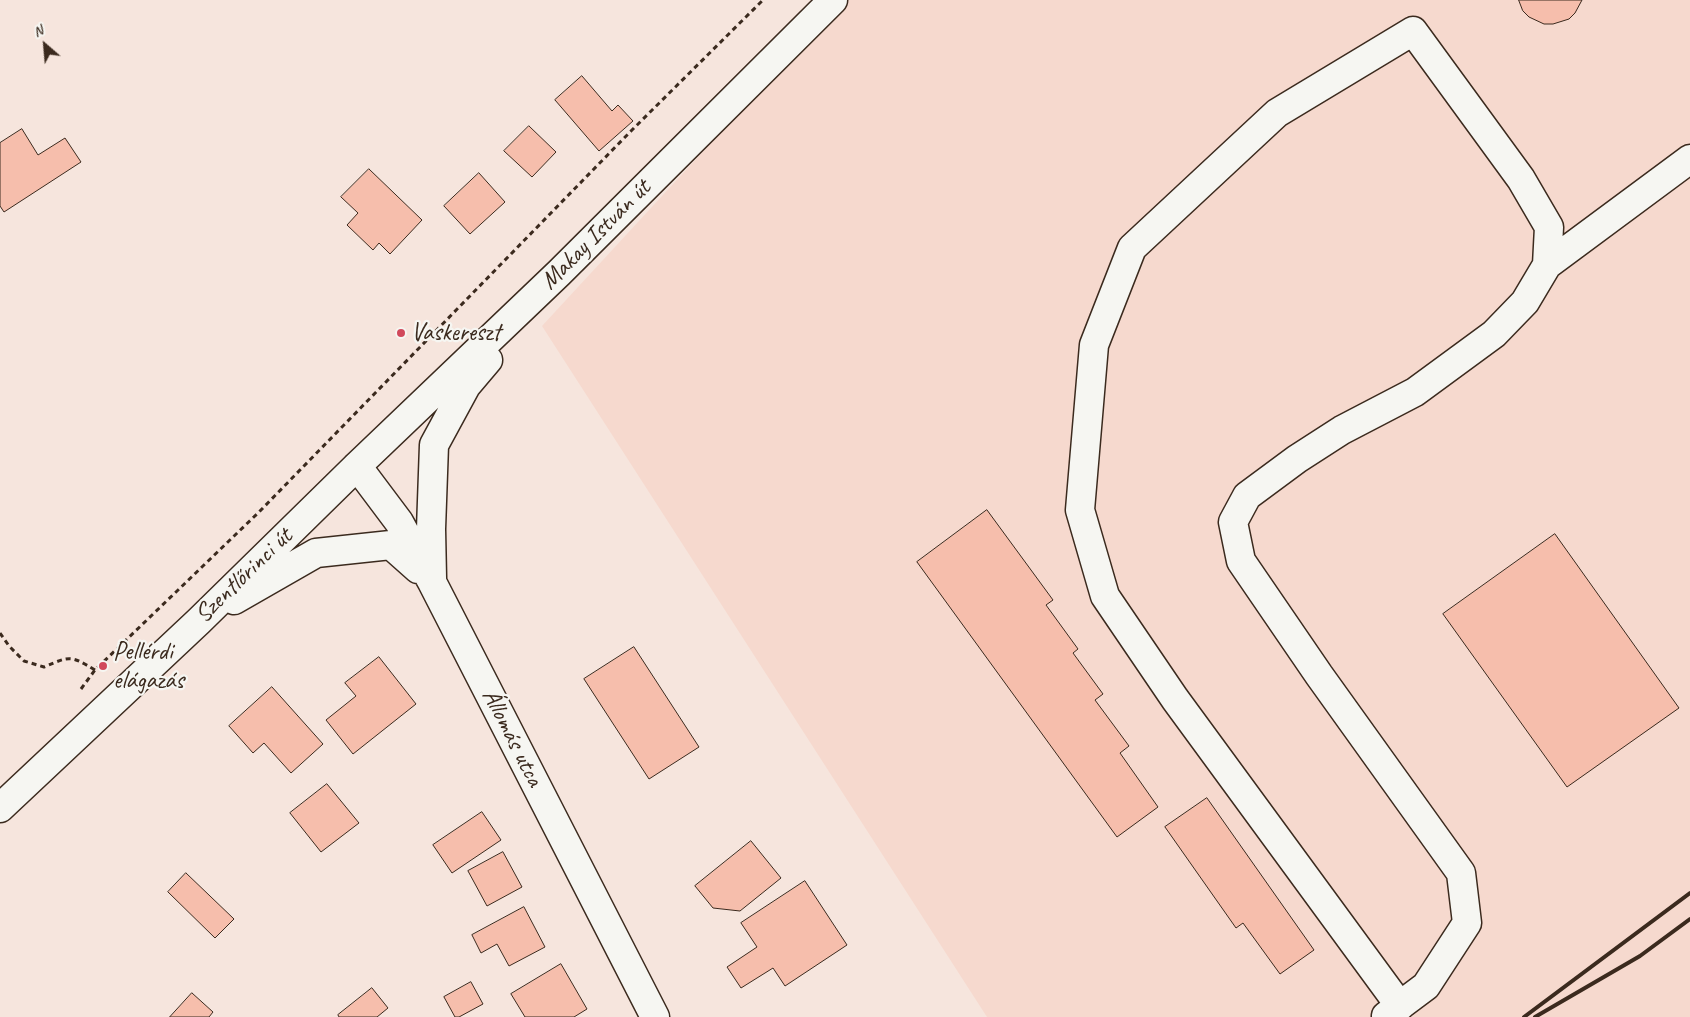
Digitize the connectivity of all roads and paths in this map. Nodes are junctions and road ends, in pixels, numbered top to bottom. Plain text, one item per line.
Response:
1 (763, 0) edge
2 (833, 0) edge
3 (1690, 159) edge
4 (1547, 265) junction
5 (559, 273) junction
6 (356, 466) junction
7 (432, 582) junction
8 (198, 621) junction
9 (0, 633) edge
10 (94, 670) junction
11 (80, 691) dead end
12 (0, 808) edge
13 (1392, 1012) edge
14 (655, 1017) edge

1 - 10 path
2 - 5 main road, Makay István út
3 - 4 main road
4 - 13 main road
4 - 13 main road
5 - 6 main road, Makay István út
5 - 7 main road
6 - 7 main road, Állomás utca
6 - 8 main road, Szentlőrinci út
7 - 8 main road
7 - 14 main road, Állomás utca
8 - 12 main road, Szentlőrinci út
9 - 10 path
10 - 11 path

